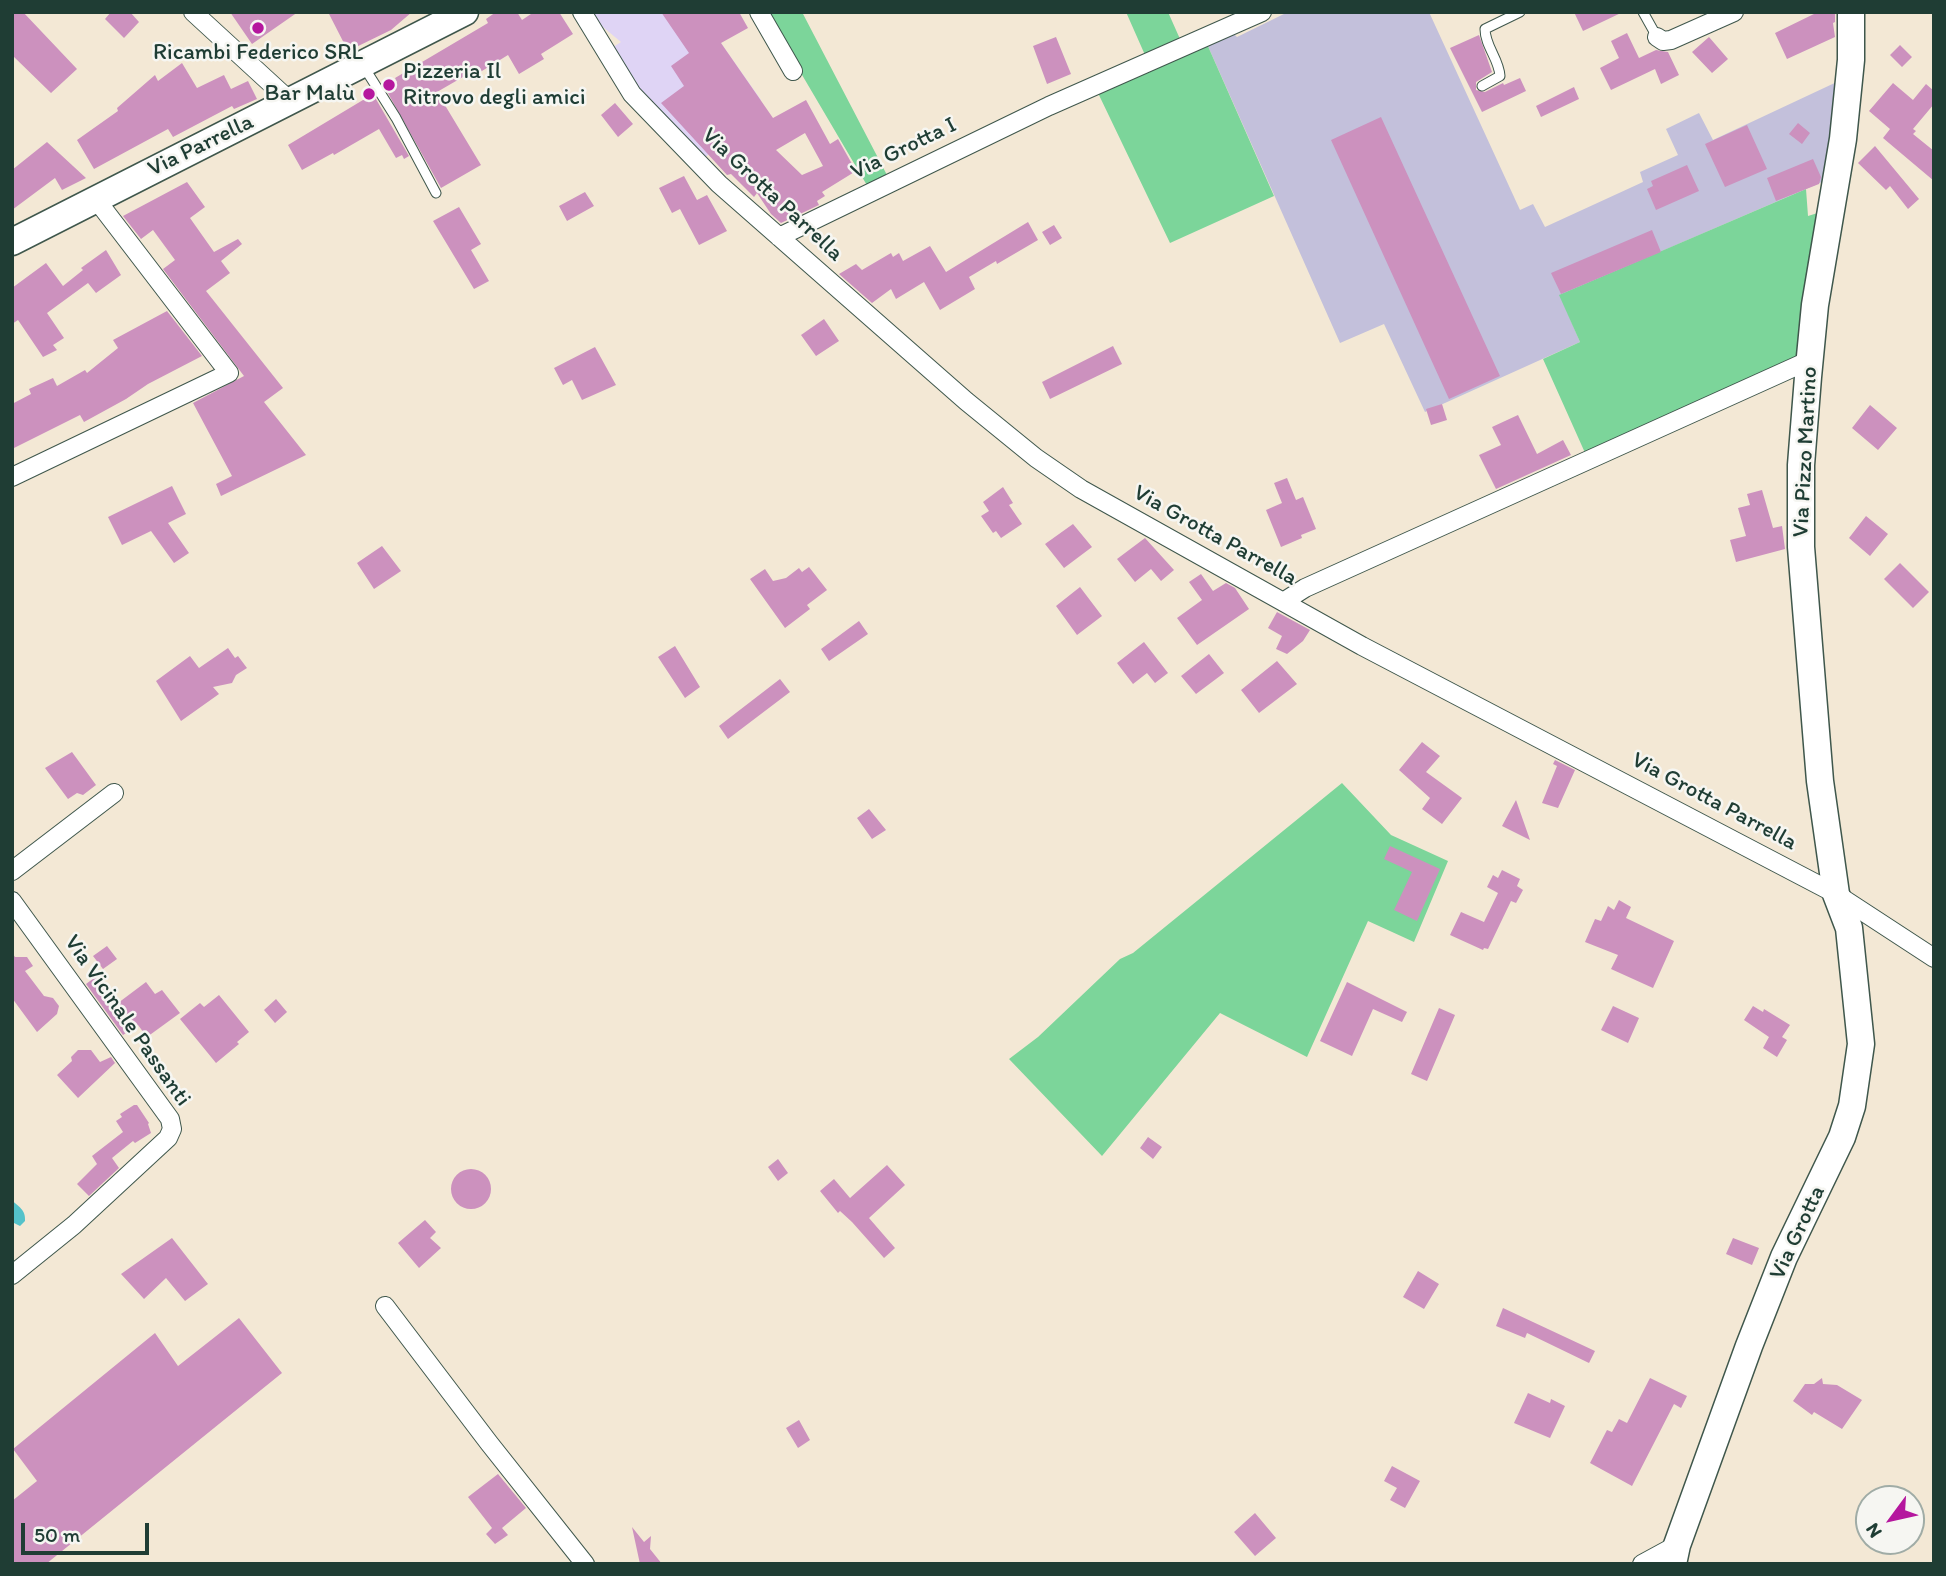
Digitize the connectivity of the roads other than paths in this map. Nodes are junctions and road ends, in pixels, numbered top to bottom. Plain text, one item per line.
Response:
1 (192, 12) edge
2 (465, 12) edge
3 (582, 12) edge
4 (759, 12) edge
5 (1262, 12) edge
6 (1520, 12) edge
7 (1643, 12) edge
8 (1734, 12) edge
9 (1851, 12) edge
10 (1657, 37) joint
11 (363, 65) junction
12 (793, 71) dead end
13 (1482, 86) dead end
14 (291, 102) junction
15 (436, 192) dead end
16 (95, 198) junction
17 (779, 237) junction
18 (12, 242) edge
19 (1810, 360) junction
20 (12, 477) edge
21 (1283, 602) junction
22 (114, 793) dead end
23 (12, 871) edge
24 (1836, 894) junction
25 (12, 901) edge
26 (1934, 958) edge
27 (12, 1275) edge
28 (385, 1306) dead end
29 (1675, 1555) edge
30 (585, 1564) edge
31 (1642, 1564) edge

1 - 14 street
2 - 11 street, Via Parrella
3 - 17 street, Via Grotta Parrella
4 - 12 street
5 - 17 street, Via Grotta I
6 - 13 lane
7 - 10 lane
8 - 10 street
9 - 19 street, Via Pizzo Martino
11 - 14 street, Via Parrella
11 - 15 lane
14 - 16 street, Via Parrella
16 - 18 street, Via Parrella
16 - 20 street
17 - 21 street, Via Grotta Parrella
19 - 21 street
19 - 24 street, Via Pizzo Martino
21 - 24 street, Via Grotta Parrella
22 - 23 street
24 - 26 street, Via Grotta Parrella
24 - 29 street, Via Grotta
25 - 27 street, Via Vicinale Passanti
28 - 30 street
29 - 31 street

